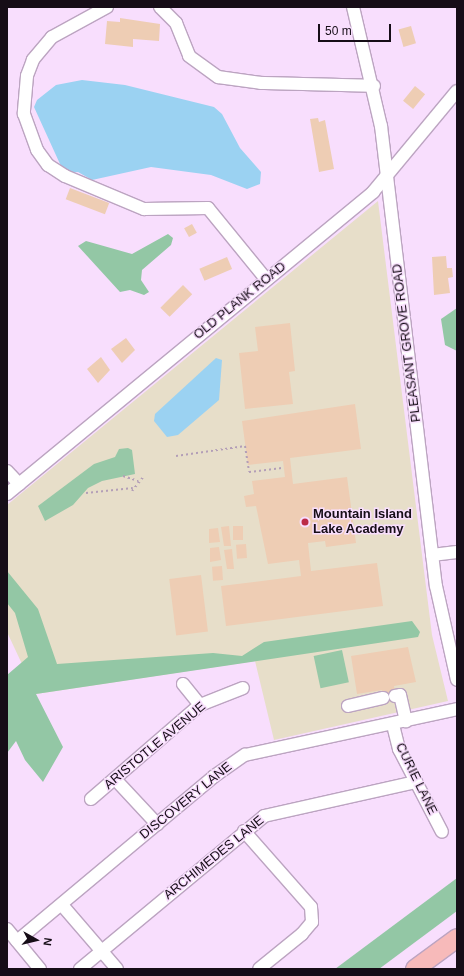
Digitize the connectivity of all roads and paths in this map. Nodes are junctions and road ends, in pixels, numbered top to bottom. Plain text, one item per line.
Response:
1 (107, 7) edge
2 (160, 7) edge
3 (353, 7) edge
4 (374, 86) junction
5 (455, 99) edge
6 (387, 176) junction
7 (266, 279) junction
8 (176, 456) dead end
9 (282, 468) dead end
10 (7, 471) edge
11 (123, 476) dead end
12 (144, 476) dead end
13 (138, 481) junction
14 (19, 484) junction
15 (86, 493) dead end
16 (7, 494) edge
17 (457, 552) edge
18 (432, 556) junction
19 (457, 680) edge
20 (184, 684) dead end
21 (243, 688) dead end
22 (200, 705) junction
23 (348, 706) dead end
24 (457, 709) edge
25 (406, 722) junction
26 (393, 725) junction
27 (116, 779) junction
28 (416, 782) junction
29 (90, 799) dead end
30 (157, 824) junction
31 (244, 831) junction
32 (442, 832) dead end
33 (62, 905) junction
34 (7, 929) edge
35 (457, 938) edge
36 (17, 940) junction
37 (103, 951) junction
38 (40, 969) edge
39 (80, 969) edge
40 (117, 969) edge
41 (259, 969) edge
42 (415, 969) edge

1 - 7 street
2 - 4 street
3 - 4 street, PLEASANT GROVE ROAD
4 - 6 street, PLEASANT GROVE ROAD
5 - 6 street, OLD PLANK ROAD
6 - 7 street, OLD PLANK ROAD
6 - 18 street, PLEASANT GROVE ROAD
7 - 14 street, OLD PLANK ROAD
8 - 9 path
10 - 14 street
11 - 13 path
12 - 13 path
13 - 15 path
14 - 16 street, OLD PLANK ROAD
17 - 18 street
18 - 19 street, PLEASANT GROVE ROAD
20 - 22 street
21 - 22 street, ARISTOTLE AVENUE
22 - 27 street, ARISTOTLE AVENUE
23 - 25 street
24 - 25 street, DISCOVERY LANE
25 - 26 street, DISCOVERY LANE
26 - 28 street, CURIE LANE
26 - 30 street, DISCOVERY LANE
27 - 29 street, ARISTOTLE AVENUE
27 - 30 street
28 - 31 street, ARCHIMEDES LANE
28 - 32 street, CURIE LANE
30 - 33 street, DISCOVERY LANE
31 - 37 street, ARCHIMEDES LANE
31 - 41 street
33 - 36 street, DISCOVERY LANE
33 - 37 street
34 - 36 street
35 - 42 highway
36 - 38 street
37 - 39 street, ARCHIMEDES LANE
37 - 40 street

